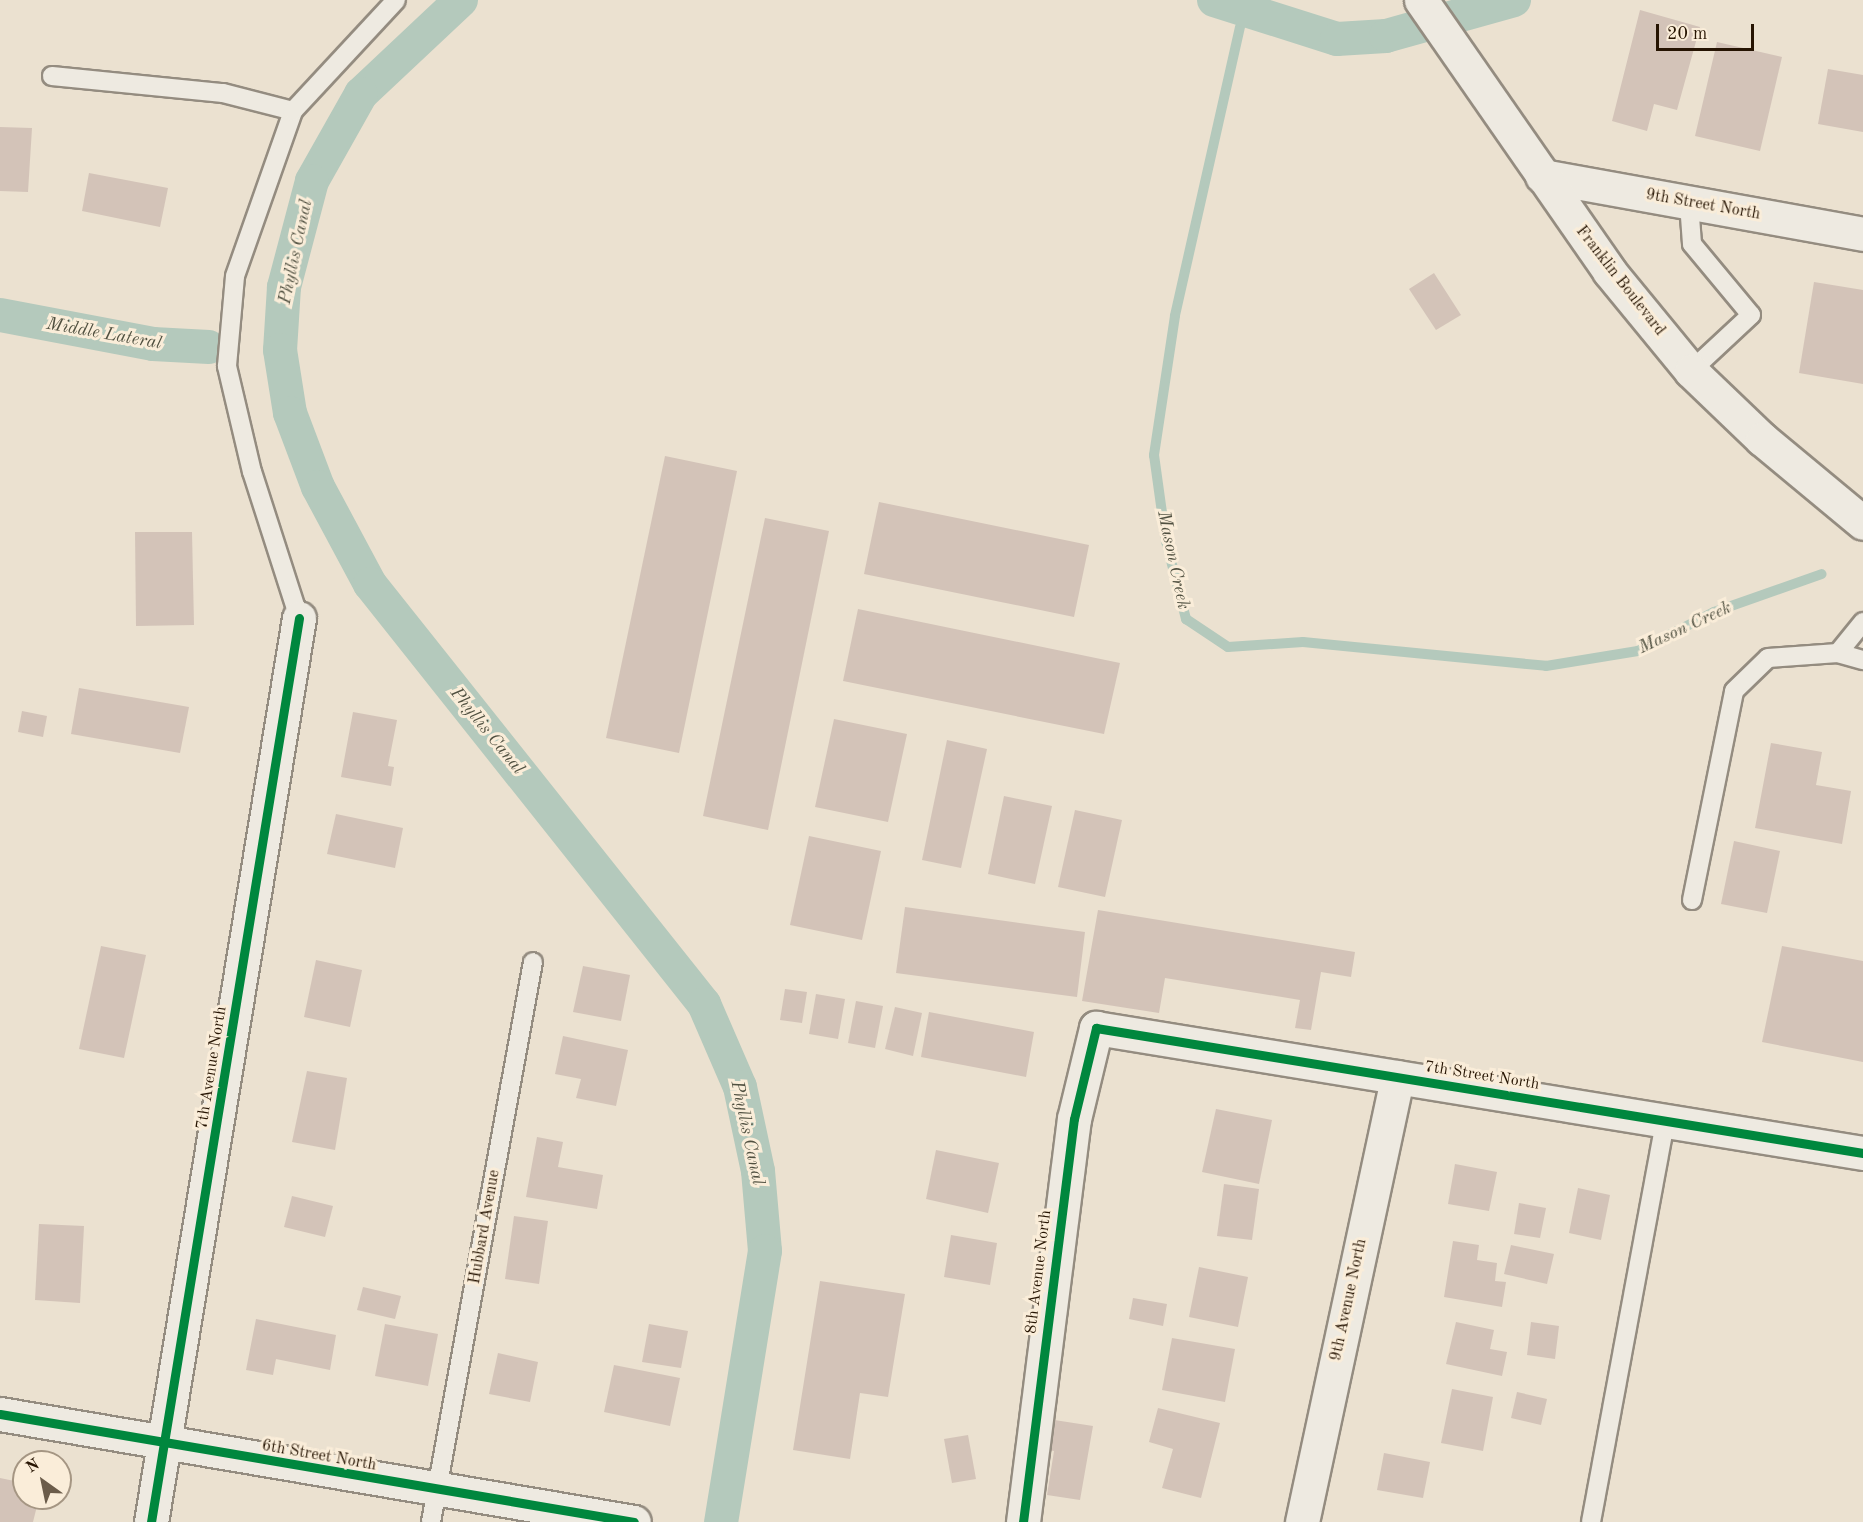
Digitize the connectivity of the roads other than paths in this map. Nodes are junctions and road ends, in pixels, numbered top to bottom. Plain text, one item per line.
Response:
1 (396, 0) edge
2 (1421, 0) edge
3 (52, 76) dead end
4 (293, 111) junction
5 (1542, 176) junction
6 (1689, 203) junction
7 (1863, 234) edge
8 (1691, 371) junction
9 (1863, 523) edge
10 (299, 618) joint
11 (1863, 622) edge
12 (1838, 653) junction
13 (1863, 660) edge
14 (1692, 900) dead end
15 (533, 962) dead end
16 (1096, 1028) joint
17 (1397, 1077) junction
18 (1665, 1121) junction
19 (1863, 1153) edge
20 (0, 1414) edge
21 (166, 1444) junction
22 (434, 1507) edge
23 (152, 1522) edge
24 (634, 1522) edge
25 (1023, 1522) edge
26 (1302, 1522) edge
27 (1591, 1522) edge

1 - 4 lane
2 - 5 street, Franklin Boulevard
3 - 4 lane
4 - 10 lane
5 - 6 street, 9th Street North
5 - 8 street, Franklin Boulevard
6 - 7 street, 9th Street North
6 - 8 lane
8 - 9 street, Franklin Boulevard
10 - 21 street, 7th Avenue North
11 - 12 lane
12 - 13 lane
12 - 14 lane
15 - 22 lane, Hubbard Avenue
16 - 17 street, 7th Street North
16 - 25 street, 8th Avenue North
17 - 18 street, 7th Street North
17 - 26 street, 9th Avenue North
18 - 19 street, 7th Street North
18 - 27 lane
20 - 21 street, 6th Street North
21 - 22 street, 6th Street North
21 - 23 street, 7th Avenue North
22 - 24 street, 6th Street North

